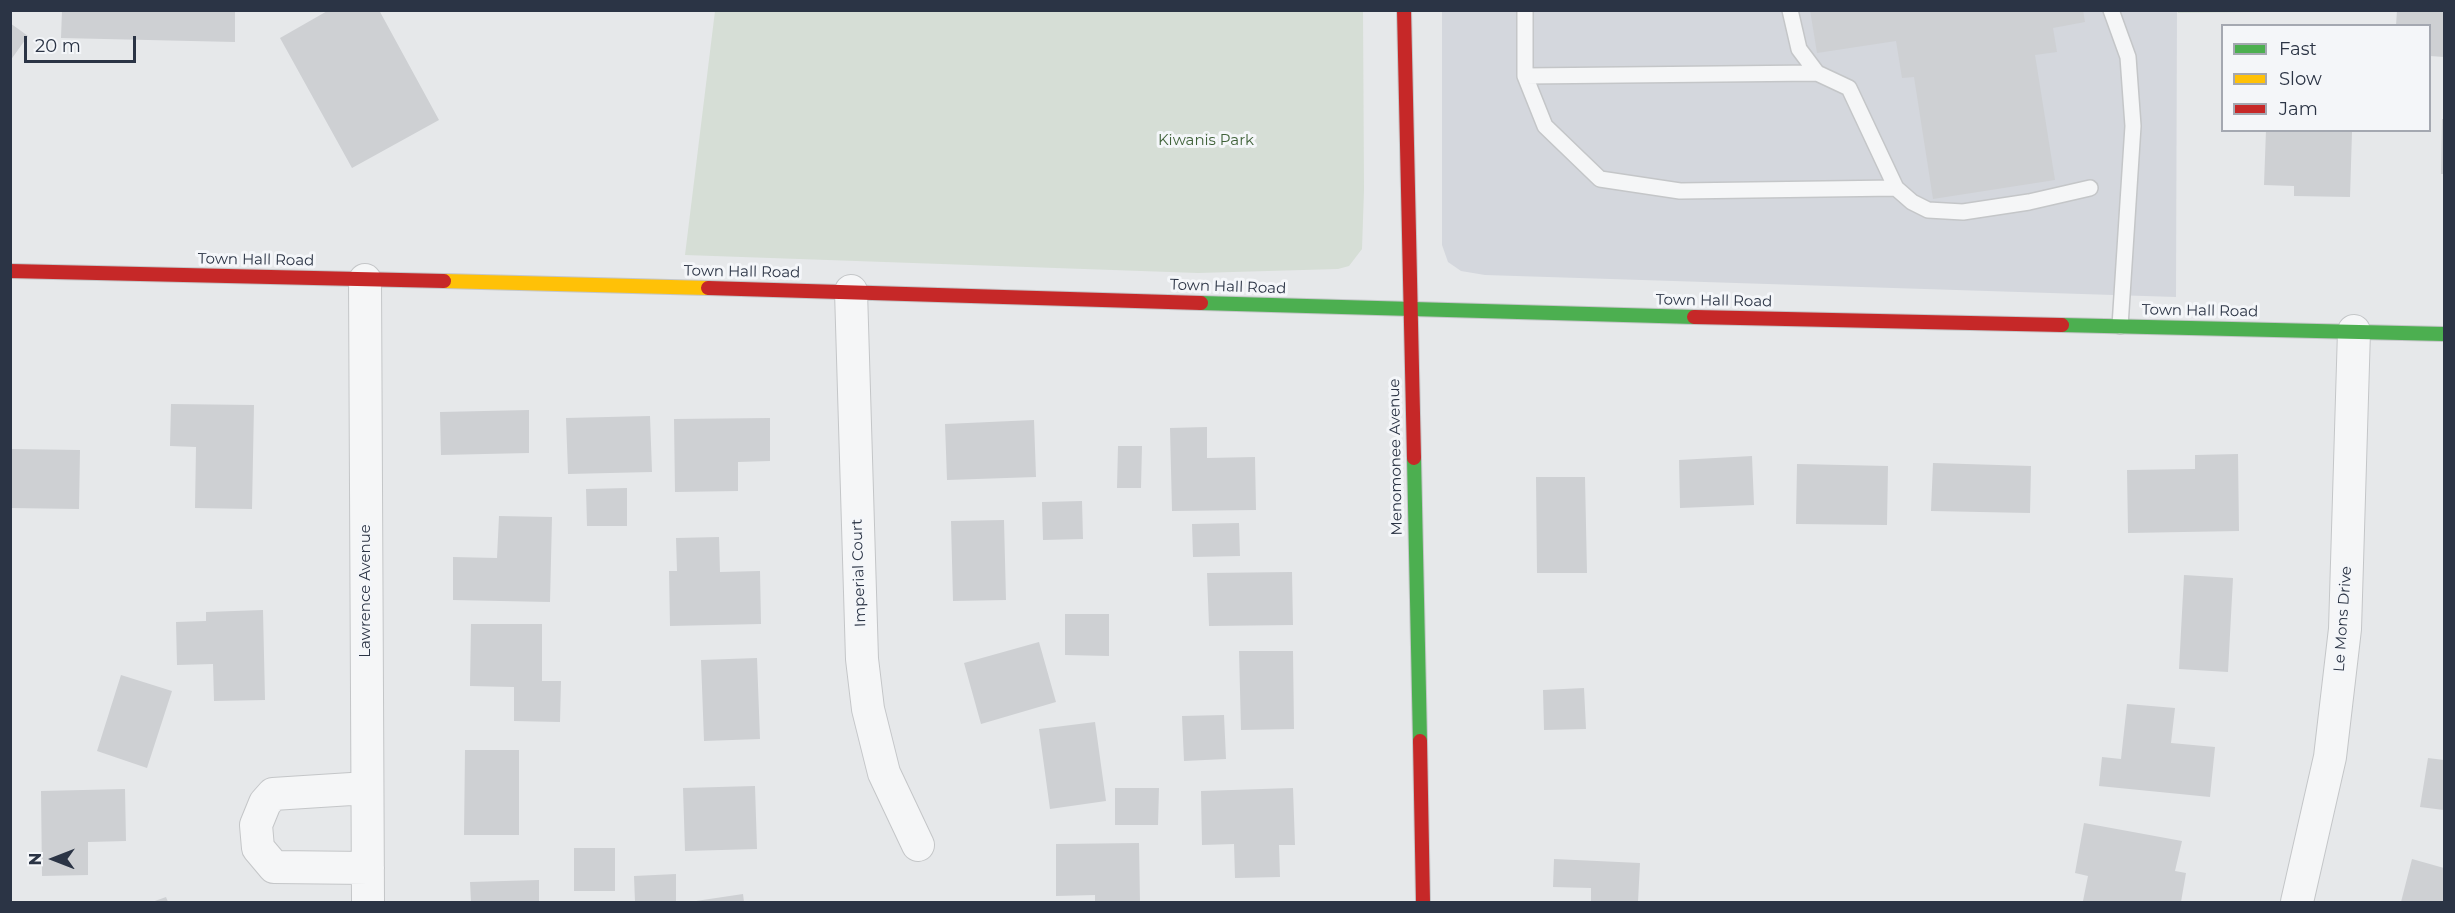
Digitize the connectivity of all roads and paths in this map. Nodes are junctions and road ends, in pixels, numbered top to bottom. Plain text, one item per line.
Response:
1 (1404, 10) edge
2 (1526, 10) edge
3 (1790, 10) edge
4 (2112, 10) edge
5 (1816, 72) junction
6 (1525, 76) junction
7 (1896, 188) junction
8 (2090, 188) dead end
9 (10, 271) edge
10 (365, 280) junction
11 (851, 291) junction
12 (1409, 310) junction
13 (2120, 326) junction
14 (2354, 332) junction
15 (2445, 334) edge
16 (367, 788) junction
17 (918, 845) dead end
18 (368, 868) junction
19 (368, 903) edge
20 (1423, 903) edge
21 (2297, 903) edge

1 - 12 street, Menomonee Avenue
2 - 6 lane
3 - 5 lane
4 - 13 lane
5 - 6 lane
5 - 7 lane
6 - 7 lane
7 - 8 lane
9 - 10 street, Town Hall Road
10 - 11 street, Town Hall Road
10 - 16 street, Lawrence Avenue
11 - 12 street, Town Hall Road
11 - 17 street, Imperial Court
12 - 13 street, Town Hall Road
12 - 20 street, Menomonee Avenue
13 - 14 street, Town Hall Road
14 - 15 street, Town Hall Road
14 - 21 street, Le Mons Drive
16 - 18 street, Lawrence Avenue
16 - 18 street
18 - 19 street, Lawrence Avenue

